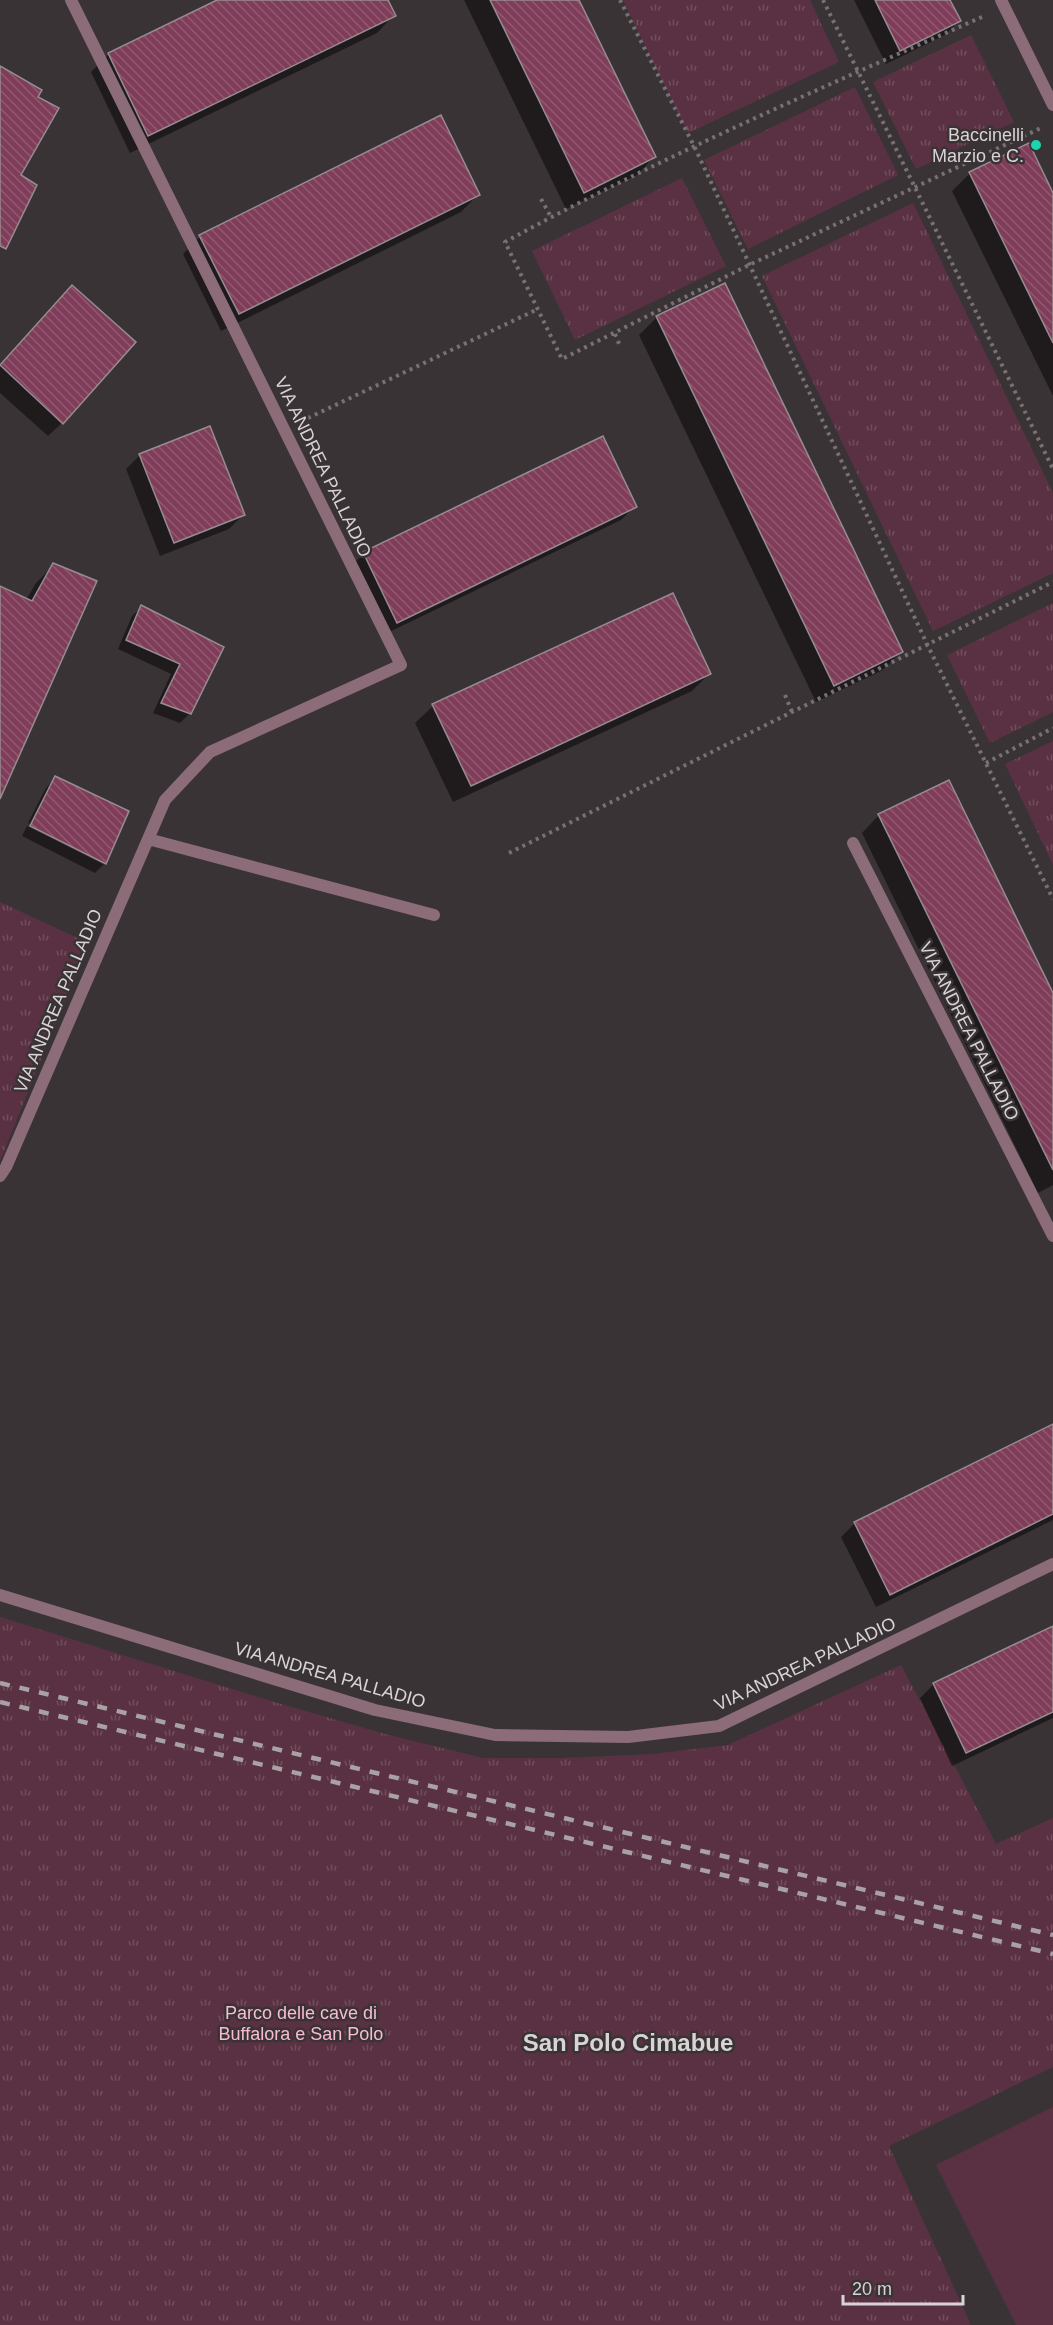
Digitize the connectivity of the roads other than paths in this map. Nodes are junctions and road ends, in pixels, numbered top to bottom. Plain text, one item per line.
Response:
1 (71, 0) edge
2 (1003, 3) edge
3 (1053, 105) edge
4 (148, 839) junction
5 (853, 843) dead end
6 (434, 915) dead end
7 (0, 1176) edge
8 (1053, 1236) edge
9 (1053, 1564) edge
10 (0, 1595) edge

1 - 4 street, VIA ANDREA PALLADIO
2 - 3 street
4 - 6 street
4 - 7 street, VIA ANDREA PALLADIO
5 - 8 street, VIA ANDREA PALLADIO
9 - 10 street, VIA ANDREA PALLADIO

